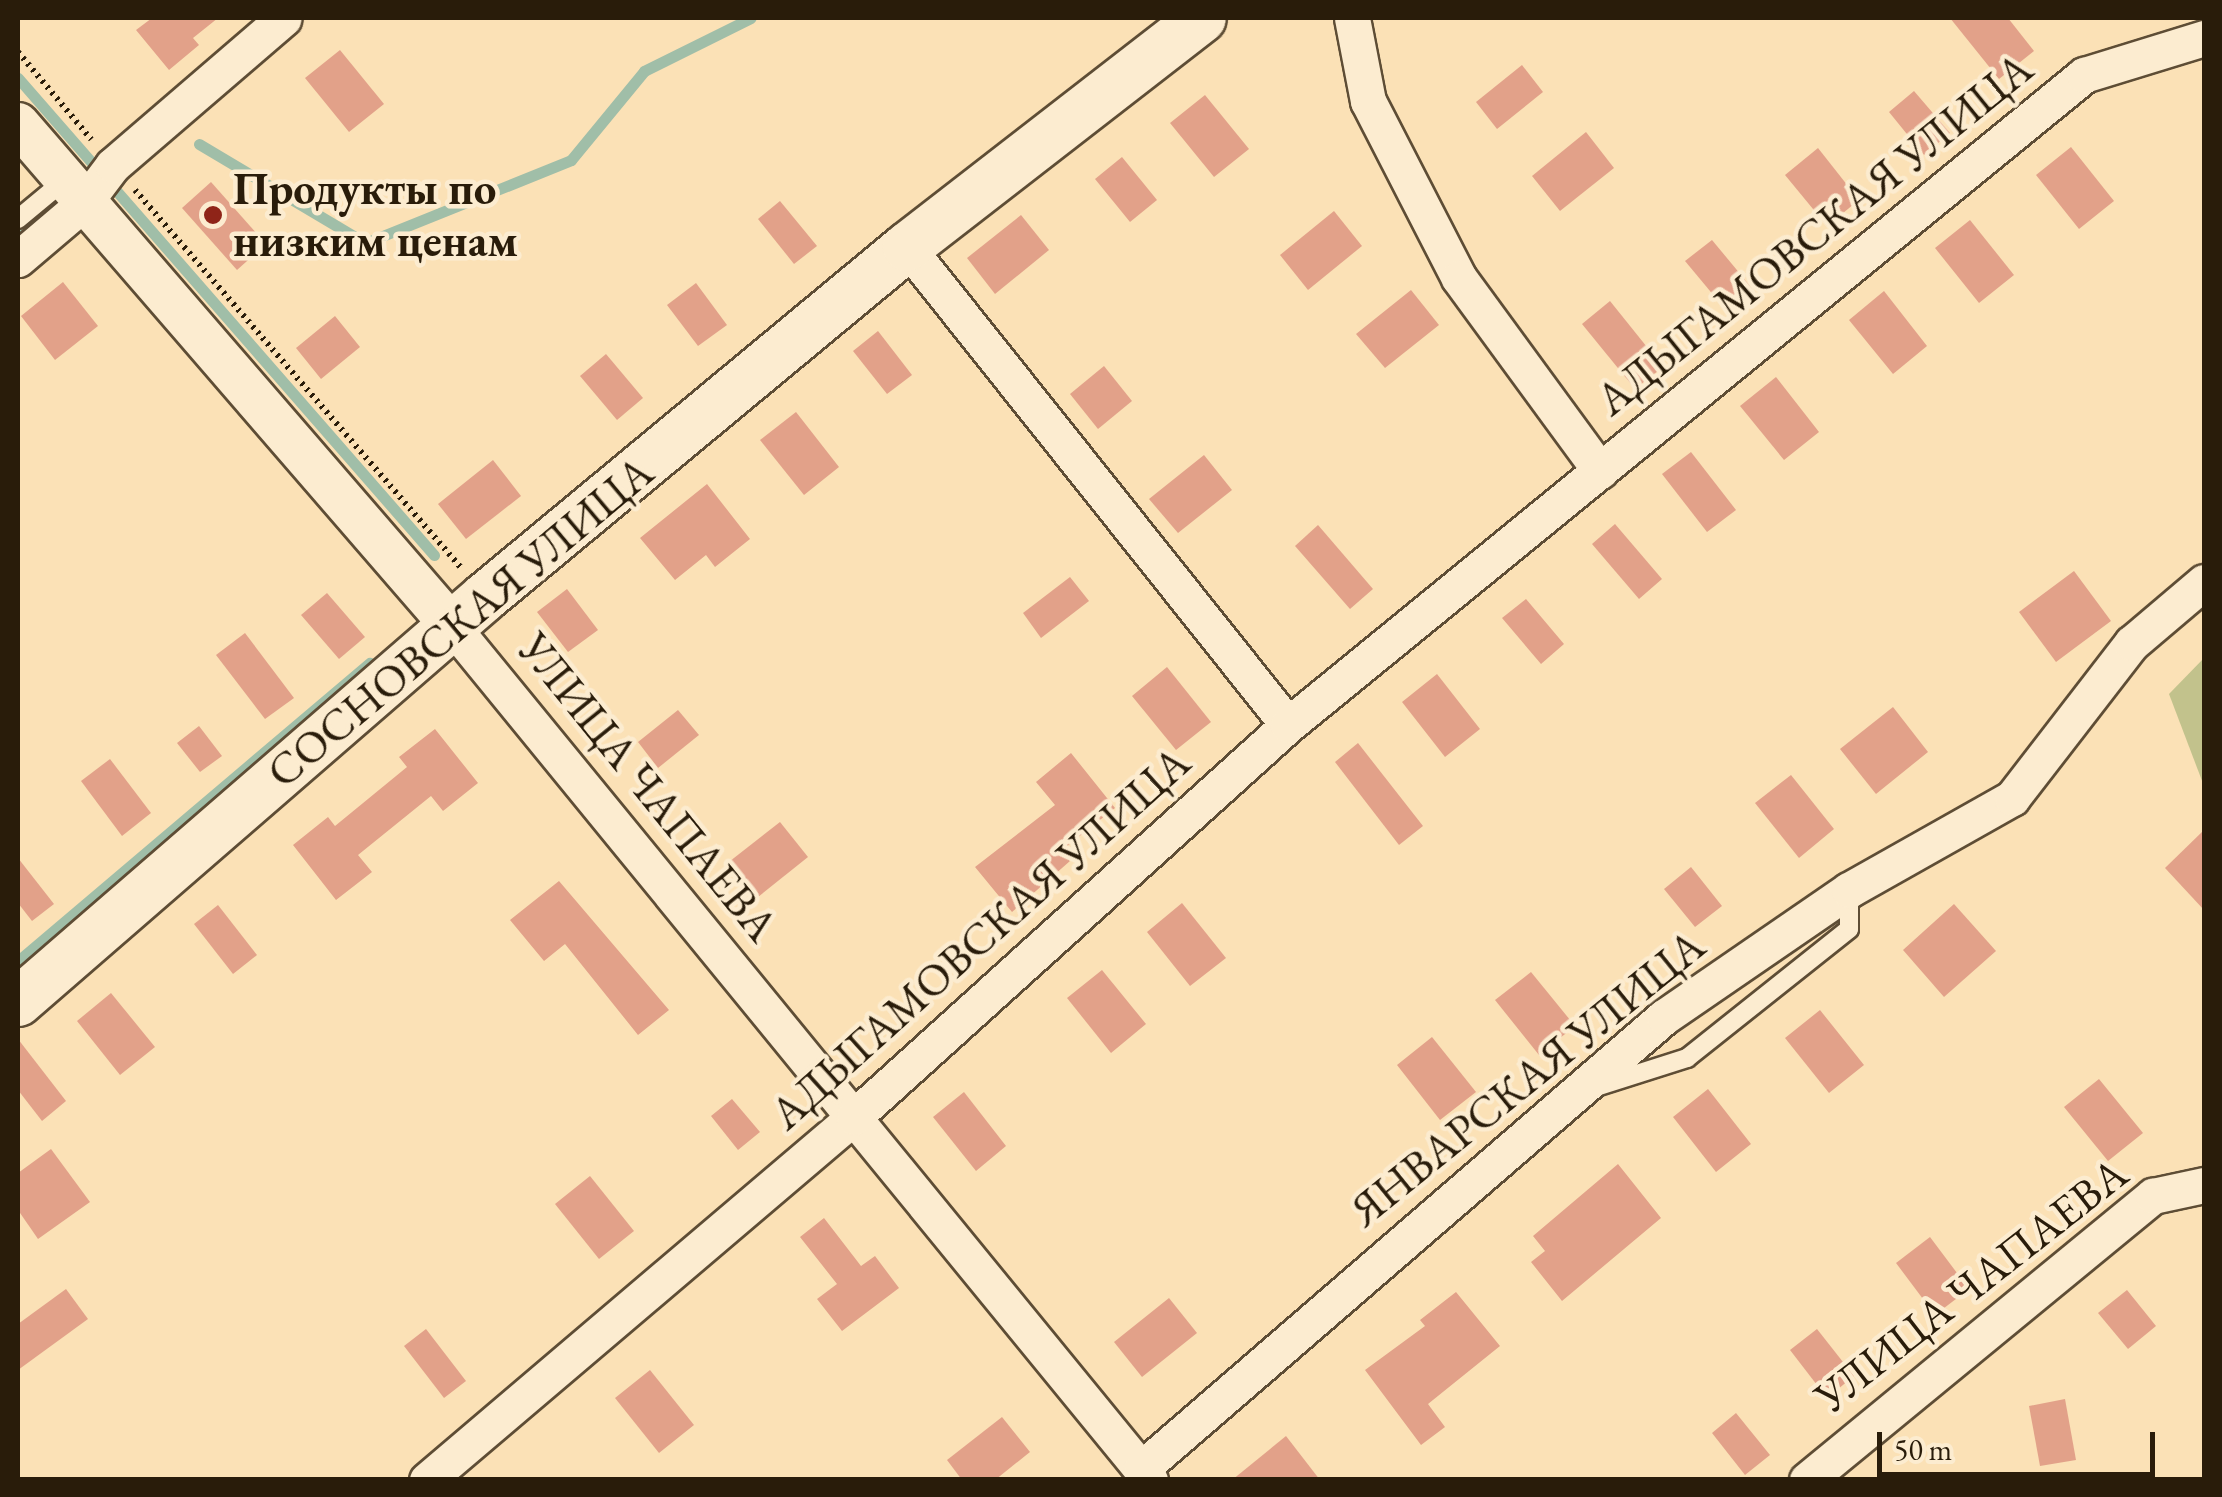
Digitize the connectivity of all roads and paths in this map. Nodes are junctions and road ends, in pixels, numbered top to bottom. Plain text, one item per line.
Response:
1 (284, 18) edge
2 (1202, 18) edge
3 (1352, 18) edge
4 (2204, 38) edge
5 (18, 52) edge
6 (18, 124) edge
7 (113, 164) junction
8 (76, 191) junction
9 (18, 218) edge
10 (906, 247) junction
11 (18, 259) edge
12 (1600, 471) junction
13 (2204, 582) edge
14 (469, 612) junction
15 (1288, 725) junction
16 (18, 1002) edge
17 (854, 1117) junction
18 (2204, 1185) edge
19 (1145, 1474) edge
20 (427, 1480) edge
21 (1806, 1480) edge

1 - 7 street
2 - 10 main road, СОСНОВСКАЯ УЛИЦА
3 - 12 street, АДЫГАМОВСКАЯ УЛИЦА
4 - 12 street, АДЫГАМОВСКАЯ УЛИЦА
5 - 7 path
6 - 8 street, УЛИЦА ЧАПАЕВА
7 - 8 street
7 - 14 path
8 - 9 lane
8 - 11 street
8 - 14 street, УЛИЦА ЧАПАЕВА
10 - 14 main road, СОСНОВСКАЯ УЛИЦА
10 - 15 street
12 - 15 street, АДЫГАМОВСКАЯ УЛИЦА
13 - 19 street, ЯНВАРСКАЯ УЛИЦА
14 - 16 main road, СОСНОВСКАЯ УЛИЦА
14 - 17 street, УЛИЦА ЧАПАЕВА
15 - 17 street, АДЫГАМОВСКАЯ УЛИЦА
17 - 19 street, УЛИЦА ЧАПАЕВА
17 - 20 street, АДЫГАМОВСКАЯ УЛИЦА
18 - 21 street, УЛИЦА ЧАПАЕВА

